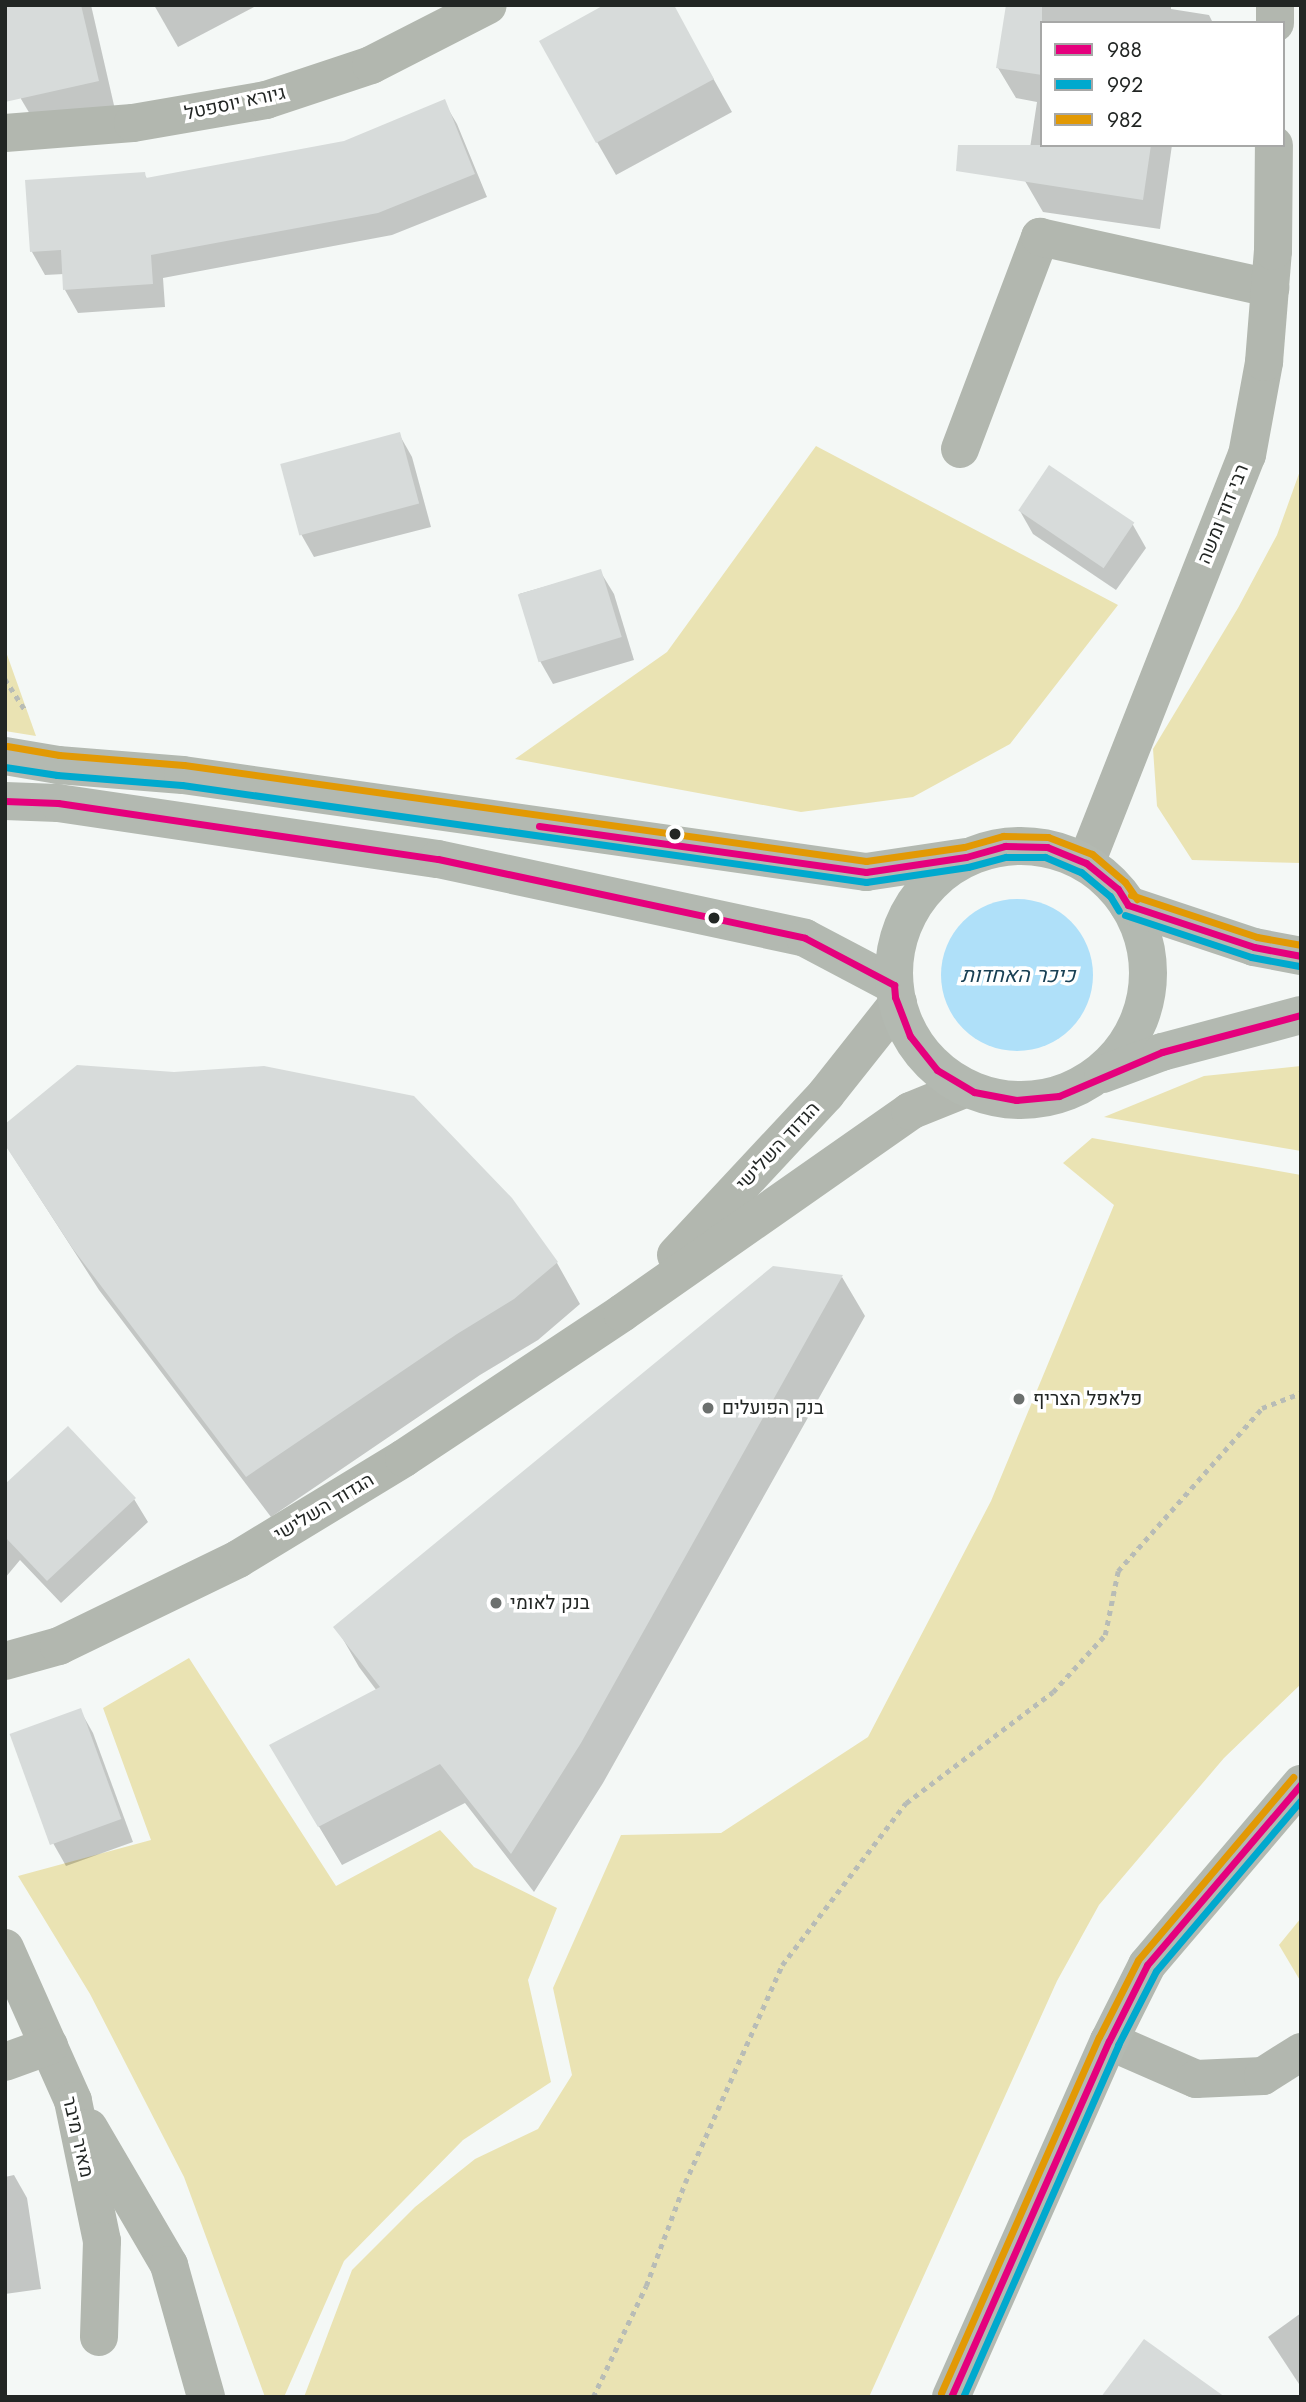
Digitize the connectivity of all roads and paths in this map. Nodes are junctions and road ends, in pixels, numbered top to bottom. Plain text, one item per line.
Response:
1 (488, 5) edge
2 (5, 133) edge
3 (1274, 147) edge
4 (1270, 288) junction
5 (960, 449) dead end
6 (5, 756) edge
7 (5, 801) edge
8 (966, 858) junction
9 (1086, 863) junction
10 (1128, 905) junction
11 (1301, 956) edge
12 (896, 994) junction
13 (1301, 1015) edge
14 (1098, 1076) junction
15 (967, 1088) junction
16 (622, 1313) junction
17 (1301, 1392) edge
18 (5, 1661) edge
19 (1301, 1784) edge
20 (5, 1948) edge
21 (1109, 2041) junction
22 (48, 2046) junction
23 (1301, 2052) edge
24 (5, 2062) edge
25 (72, 2101) junction
26 (99, 2337) dead end
27 (206, 2397) edge
28 (593, 2397) edge
29 (951, 2397) edge

1 - 2 street, גיורא יוספטל
3 - 4 street, רבי דוד ומשה
4 - 5 street
4 - 9 street, רבי דוד ומשה
6 - 8 main road
7 - 12 main road
8 - 9 main road
8 - 12 main road
9 - 10 main road
10 - 11 main road
10 - 14 main road
12 - 15 main road
12 - 16 street, הגדוד השלישי
13 - 14 main road
14 - 15 main road
15 - 16 street, הגדוד השלישי
16 - 18 street, הגדוד השלישי
17 - 28 path
19 - 21 main road
20 - 22 street, מאיר מיבר
21 - 23 street
21 - 29 main road
22 - 24 street
22 - 25 street, מאיר מיבר
25 - 26 street, מאיר מיבר
25 - 27 street

